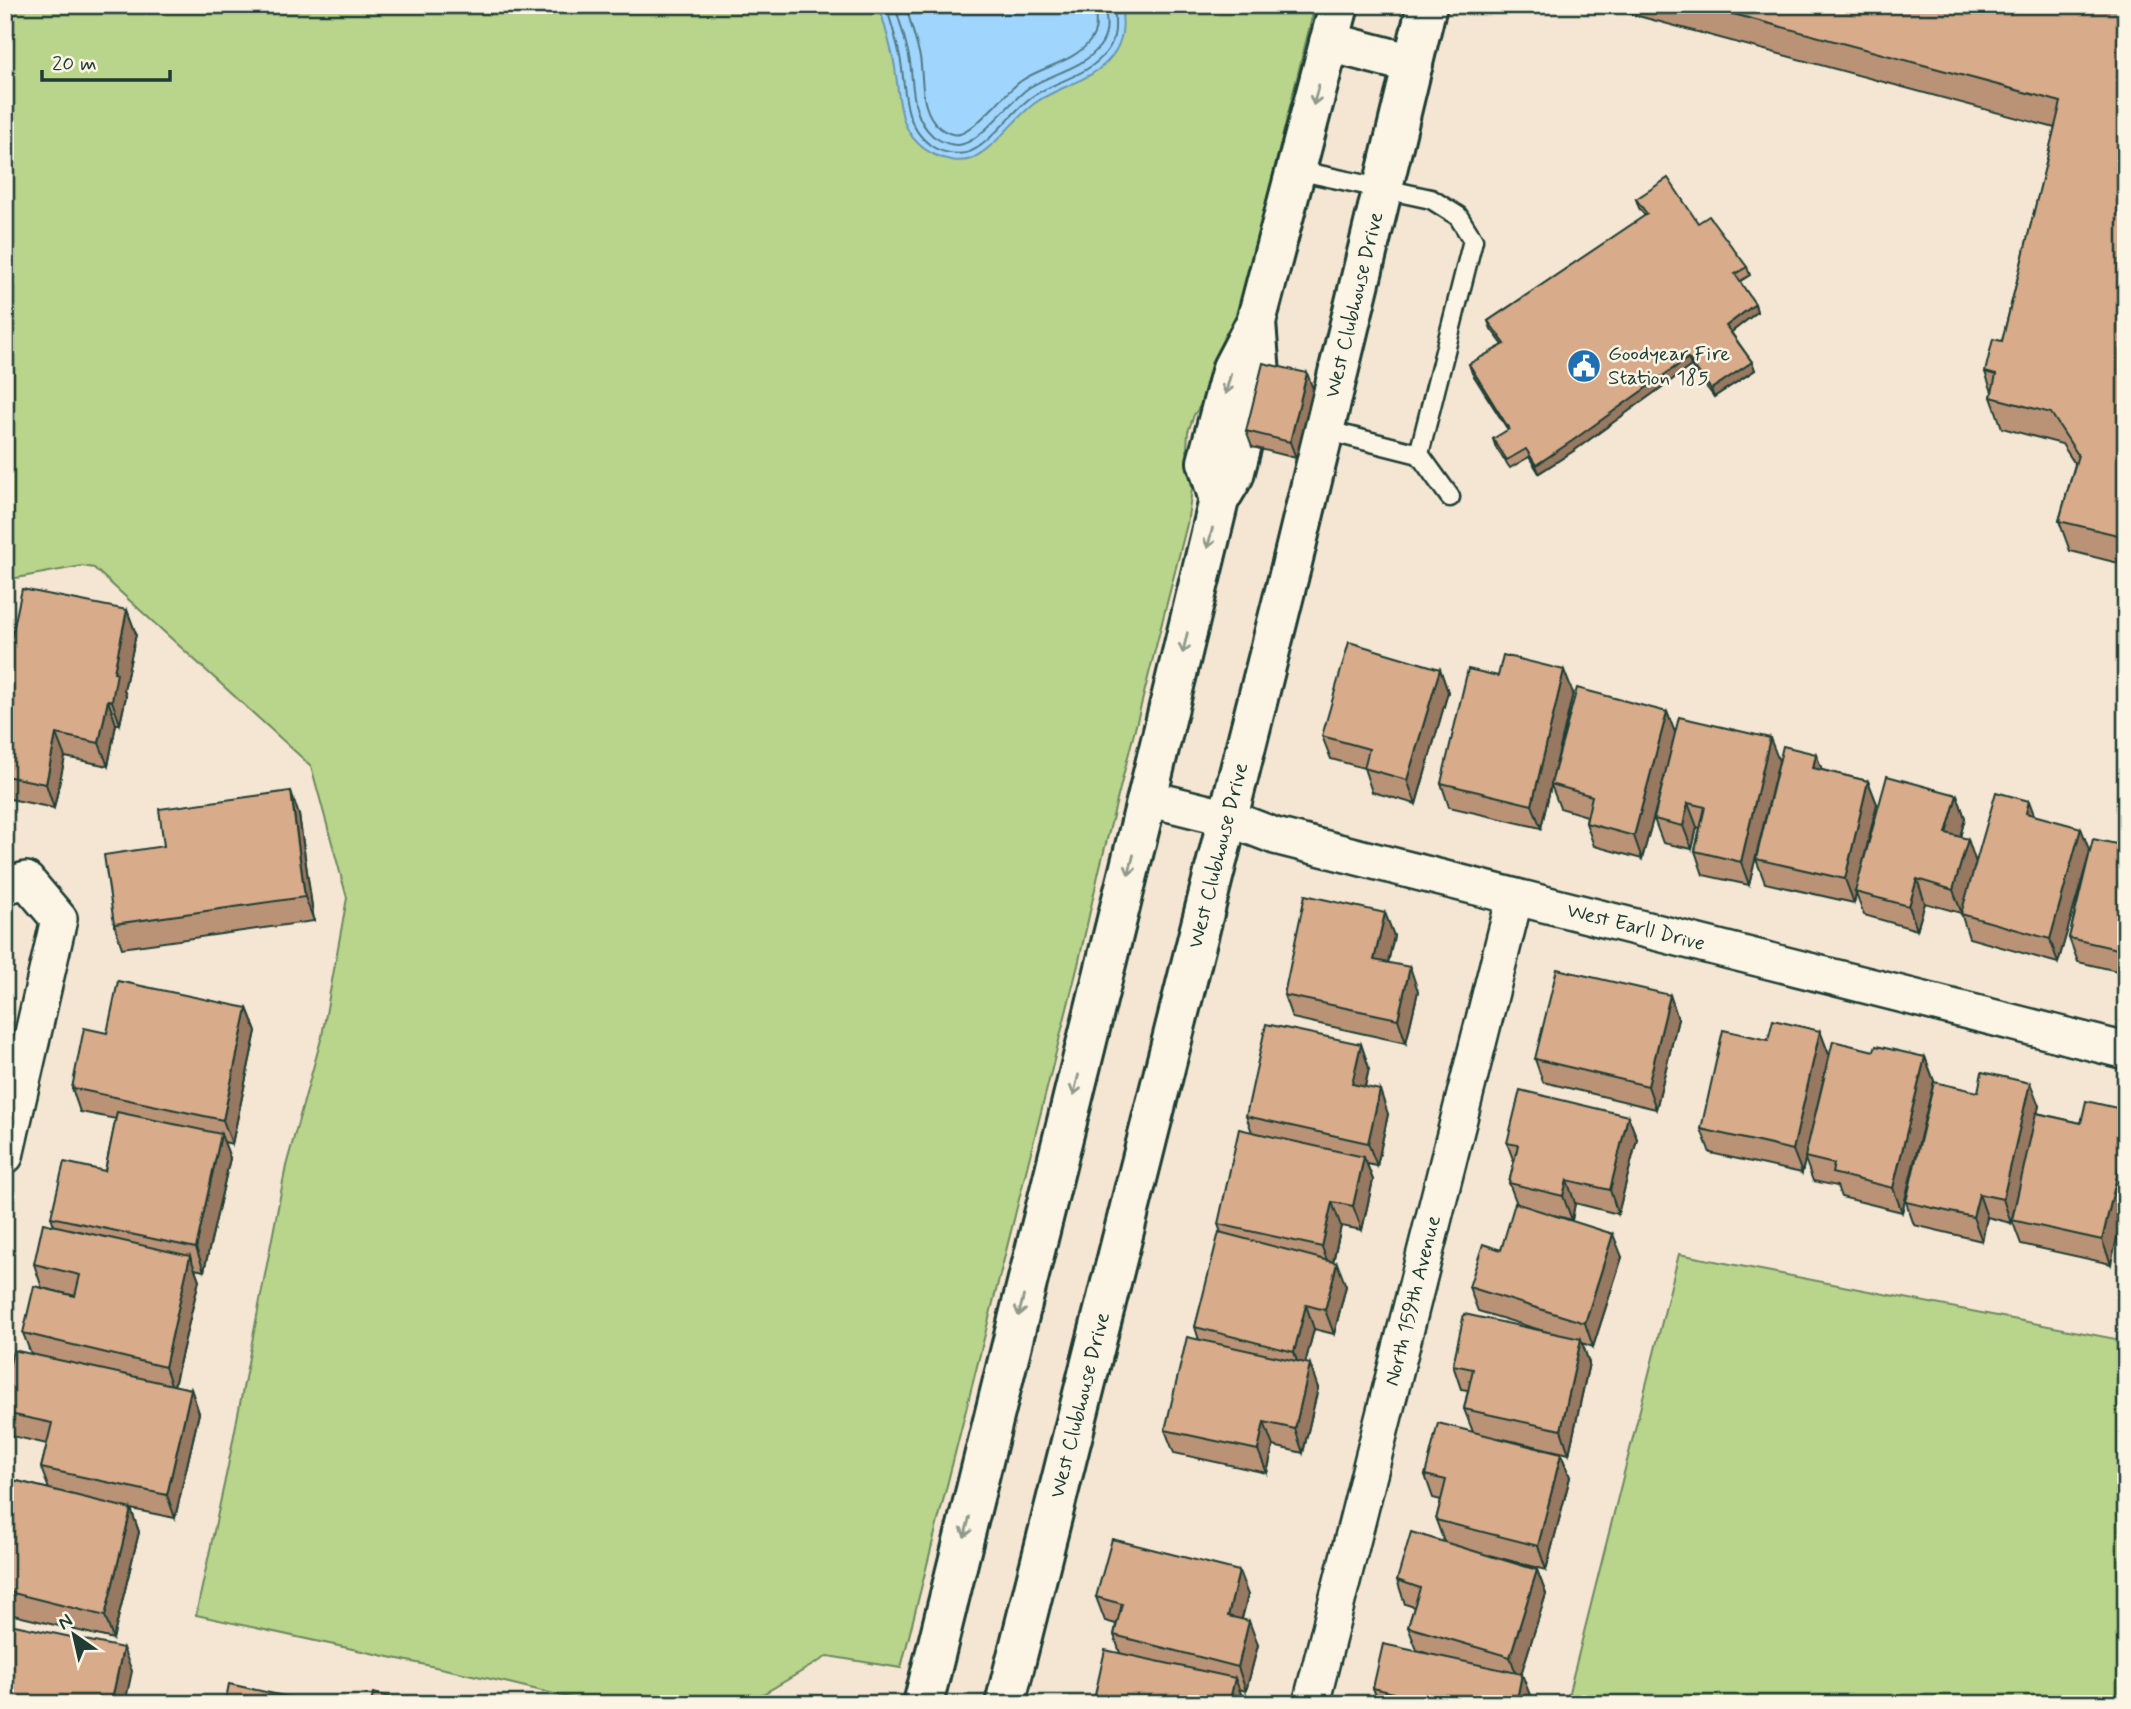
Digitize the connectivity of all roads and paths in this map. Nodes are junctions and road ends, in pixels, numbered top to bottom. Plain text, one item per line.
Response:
1 (1339, 5) edge
2 (1427, 5) edge
3 (1329, 42) junction
4 (1413, 64) junction
5 (1296, 170) junction
6 (1382, 189) junction
7 (1324, 430) junction
8 (1419, 454) junction
9 (1450, 497) dead end
10 (1147, 798) junction
11 (1228, 818) junction
12 (16, 883) edge
13 (1515, 897) junction
14 (2126, 1051) edge
15 (5, 1156) edge
16 (923, 1704) edge
17 (1005, 1704) edge
18 (1311, 1704) edge

1 - 3 street
2 - 4 street, West Clubhouse Drive
3 - 4 street
3 -> 5 street
4 - 6 street, West Clubhouse Drive
5 - 6 lane
5 -> 10 street
6 - 7 street, West Clubhouse Drive
6 - 8 lane
7 - 8 lane
7 - 11 street, West Clubhouse Drive
8 - 9 lane
10 - 11 street, West Earll Drive
10 -> 16 street
11 - 13 street, West Earll Drive
11 - 17 street, West Clubhouse Drive
12 - 15 street
13 - 14 street, West Earll Drive
13 - 18 street, North 159th Avenue

